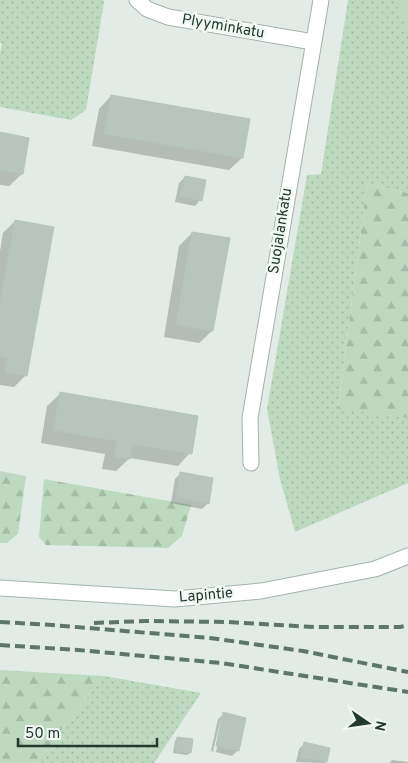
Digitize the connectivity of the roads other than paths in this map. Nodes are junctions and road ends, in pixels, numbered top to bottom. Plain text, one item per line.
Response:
1 (137, 0) edge
2 (321, 0) edge
3 (313, 42) junction
4 (251, 463) dead end
5 (408, 556) edge
6 (0, 588) edge

1 - 3 street, Plyyminkatu
2 - 3 street, Suojalankatu
3 - 4 street, Suojalankatu
5 - 6 street, Lapintie

